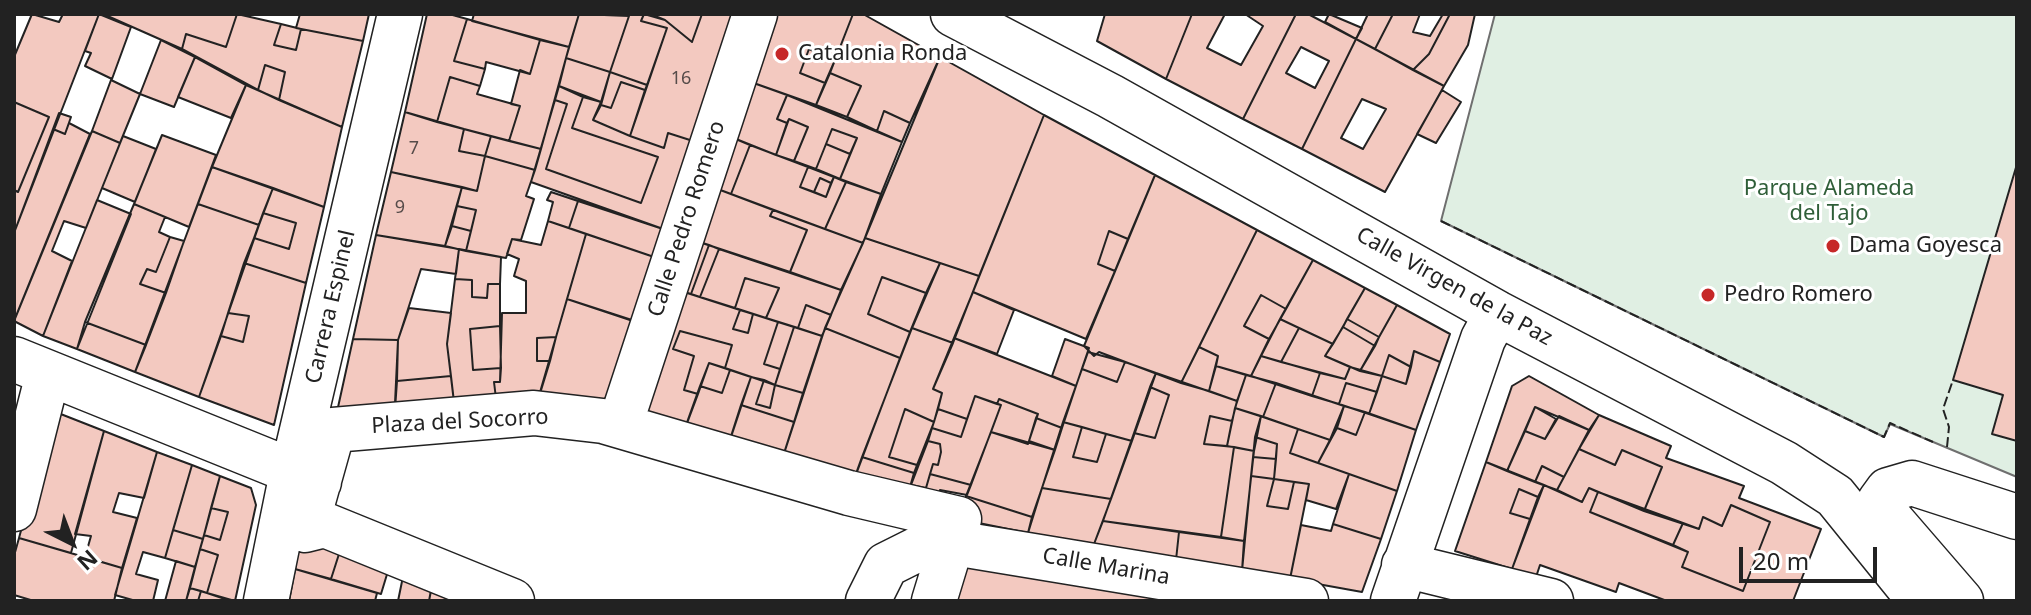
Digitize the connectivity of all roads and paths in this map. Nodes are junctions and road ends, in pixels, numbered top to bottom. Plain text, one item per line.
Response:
1 (400, 14) edge
2 (755, 14) edge
3 (953, 14) edge
4 (1497, 313) junction
5 (31, 366) edge
6 (620, 425) junction
7 (306, 478) junction
8 (1835, 496) junction
9 (2017, 497) edge
10 (14, 509) edge
11 (2017, 517) edge
12 (953, 542) junction
13 (1399, 583) edge
14 (266, 601) edge
15 (512, 601) edge
16 (868, 601) edge
17 (934, 601) edge
18 (1306, 601) edge
19 (1551, 601) edge
20 (1920, 601) edge
21 (1961, 601) edge

1 - 7 street, Carrera Espinel
2 - 6 street, Calle Pedro Romero
3 - 4 street, Calle Virgen de la Paz
4 - 8 street, Calle Virgen de la Paz
4 - 13 street
5 - 7 street
5 - 10 street
6 - 7 street, Plaza del Socorro
6 - 12 street, Plaza del Socorro
7 - 14 street, Carrera Espinel
7 - 15 street, Plaza del Socorro
8 - 9 street
8 - 20 street, Calle Virgen de la Paz
11 - 21 street
12 - 16 street, Calle Marina
12 - 17 street
12 - 18 street, Calle Marina
13 - 19 street

